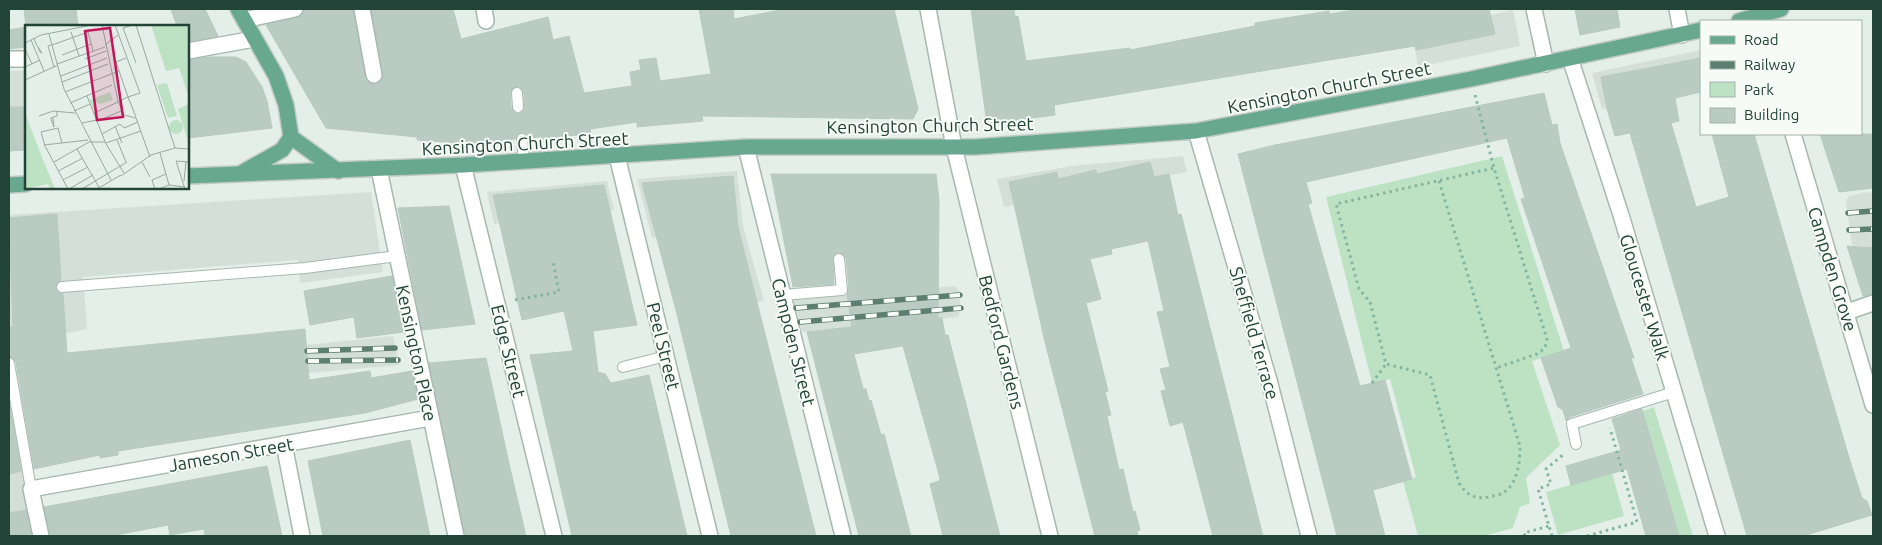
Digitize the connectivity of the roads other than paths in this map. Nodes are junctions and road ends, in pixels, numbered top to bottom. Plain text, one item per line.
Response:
1 (295, 9) edge
2 (362, 9) edge
3 (928, 9) edge
4 (1534, 9) edge
5 (1677, 9) edge
6 (1781, 9) edge
7 (241, 15) edge
8 (1758, 19) edge
9 (1700, 30) edge
10 (1682, 34) junction
11 (254, 39) junction
12 (189, 51) edge
13 (1570, 58) junction
14 (9, 59) edge
15 (25, 59) edge
16 (1546, 64) junction
17 (374, 75) dead end
18 (517, 92) dead end
19 (518, 106) dead end
20 (1196, 131) junction
21 (1793, 135) edge
22 (291, 137) junction
23 (522, 138) dead end
24 (746, 147) junction
25 (954, 147) junction
26 (617, 156) junction
27 (524, 162) junction
28 (462, 165) junction
29 (379, 169) junction
30 (338, 171) junction
31 (240, 174) junction
32 (189, 176) edge
33 (25, 184) edge
34 (9, 185) edge
35 (397, 256) junction
36 (839, 259) dead end
37 (62, 287) dead end
38 (783, 294) junction
39 (1873, 303) edge
40 (1847, 312) junction
41 (666, 356) junction
42 (9, 363) edge
43 (623, 368) dead end
44 (1674, 392) junction
45 (1873, 405) edge
46 (430, 418) junction
47 (284, 444) junction
48 (1576, 444) road end
49 (31, 489) junction
50 (41, 536) edge
51 (302, 536) edge
52 (456, 536) edge
53 (554, 536) edge
54 (710, 536) edge
55 (843, 536) edge
56 (1050, 536) edge
57 (1309, 536) edge
58 (1717, 536) edge

1 - 7 street
2 - 17 street
3 - 25 street, Bedford Gardens
4 - 16 street
5 - 10 street
6 - 8 main road
7 - 11 main road
9 - 10 main road, Kensington Church Street
10 - 13 main road, Kensington Church Street
11 - 12 street
11 - 22 main road
13 - 16 main road, Kensington Church Street
13 - 44 street, Gloucester Walk
14 - 15 street
16 - 20 main road, Kensington Church Street
18 - 19 lane
20 - 25 main road, Kensington Church Street
20 - 57 street, Sheffield Terrace
21 - 40 street, Campden Grove
22 - 30 main road
22 - 31 main road, Kensington Church Street
23 - 27 lane
24 - 25 main road, Kensington Church Street
24 - 26 main road, Kensington Church Street
24 - 38 street, Campden Street
25 - 56 street, Bedford Gardens
26 - 27 main road, Kensington Church Street
26 - 41 street, Peel Street
27 - 28 main road, Kensington Church Street
28 - 29 main road, Kensington Church Street
28 - 53 street, Edge Street
29 - 30 main road, Kensington Church Street
29 - 35 street, Kensington Place
30 - 31 main road, Kensington Church Street
31 - 32 main road, Kensington Church Street
33 - 34 main road
35 - 37 lane
35 - 46 street, Kensington Place
36 - 38 lane
38 - 55 street, Campden Street
39 - 40 street
40 - 45 street, Campden Grove
41 - 43 lane
41 - 54 street, Peel Street
42 - 49 lane
44 - 48 lane
44 - 58 street, Gloucester Walk
46 - 47 street, Jameson Street
46 - 52 street, Kensington Place
47 - 49 street, Jameson Street
47 - 51 street
49 - 50 street

